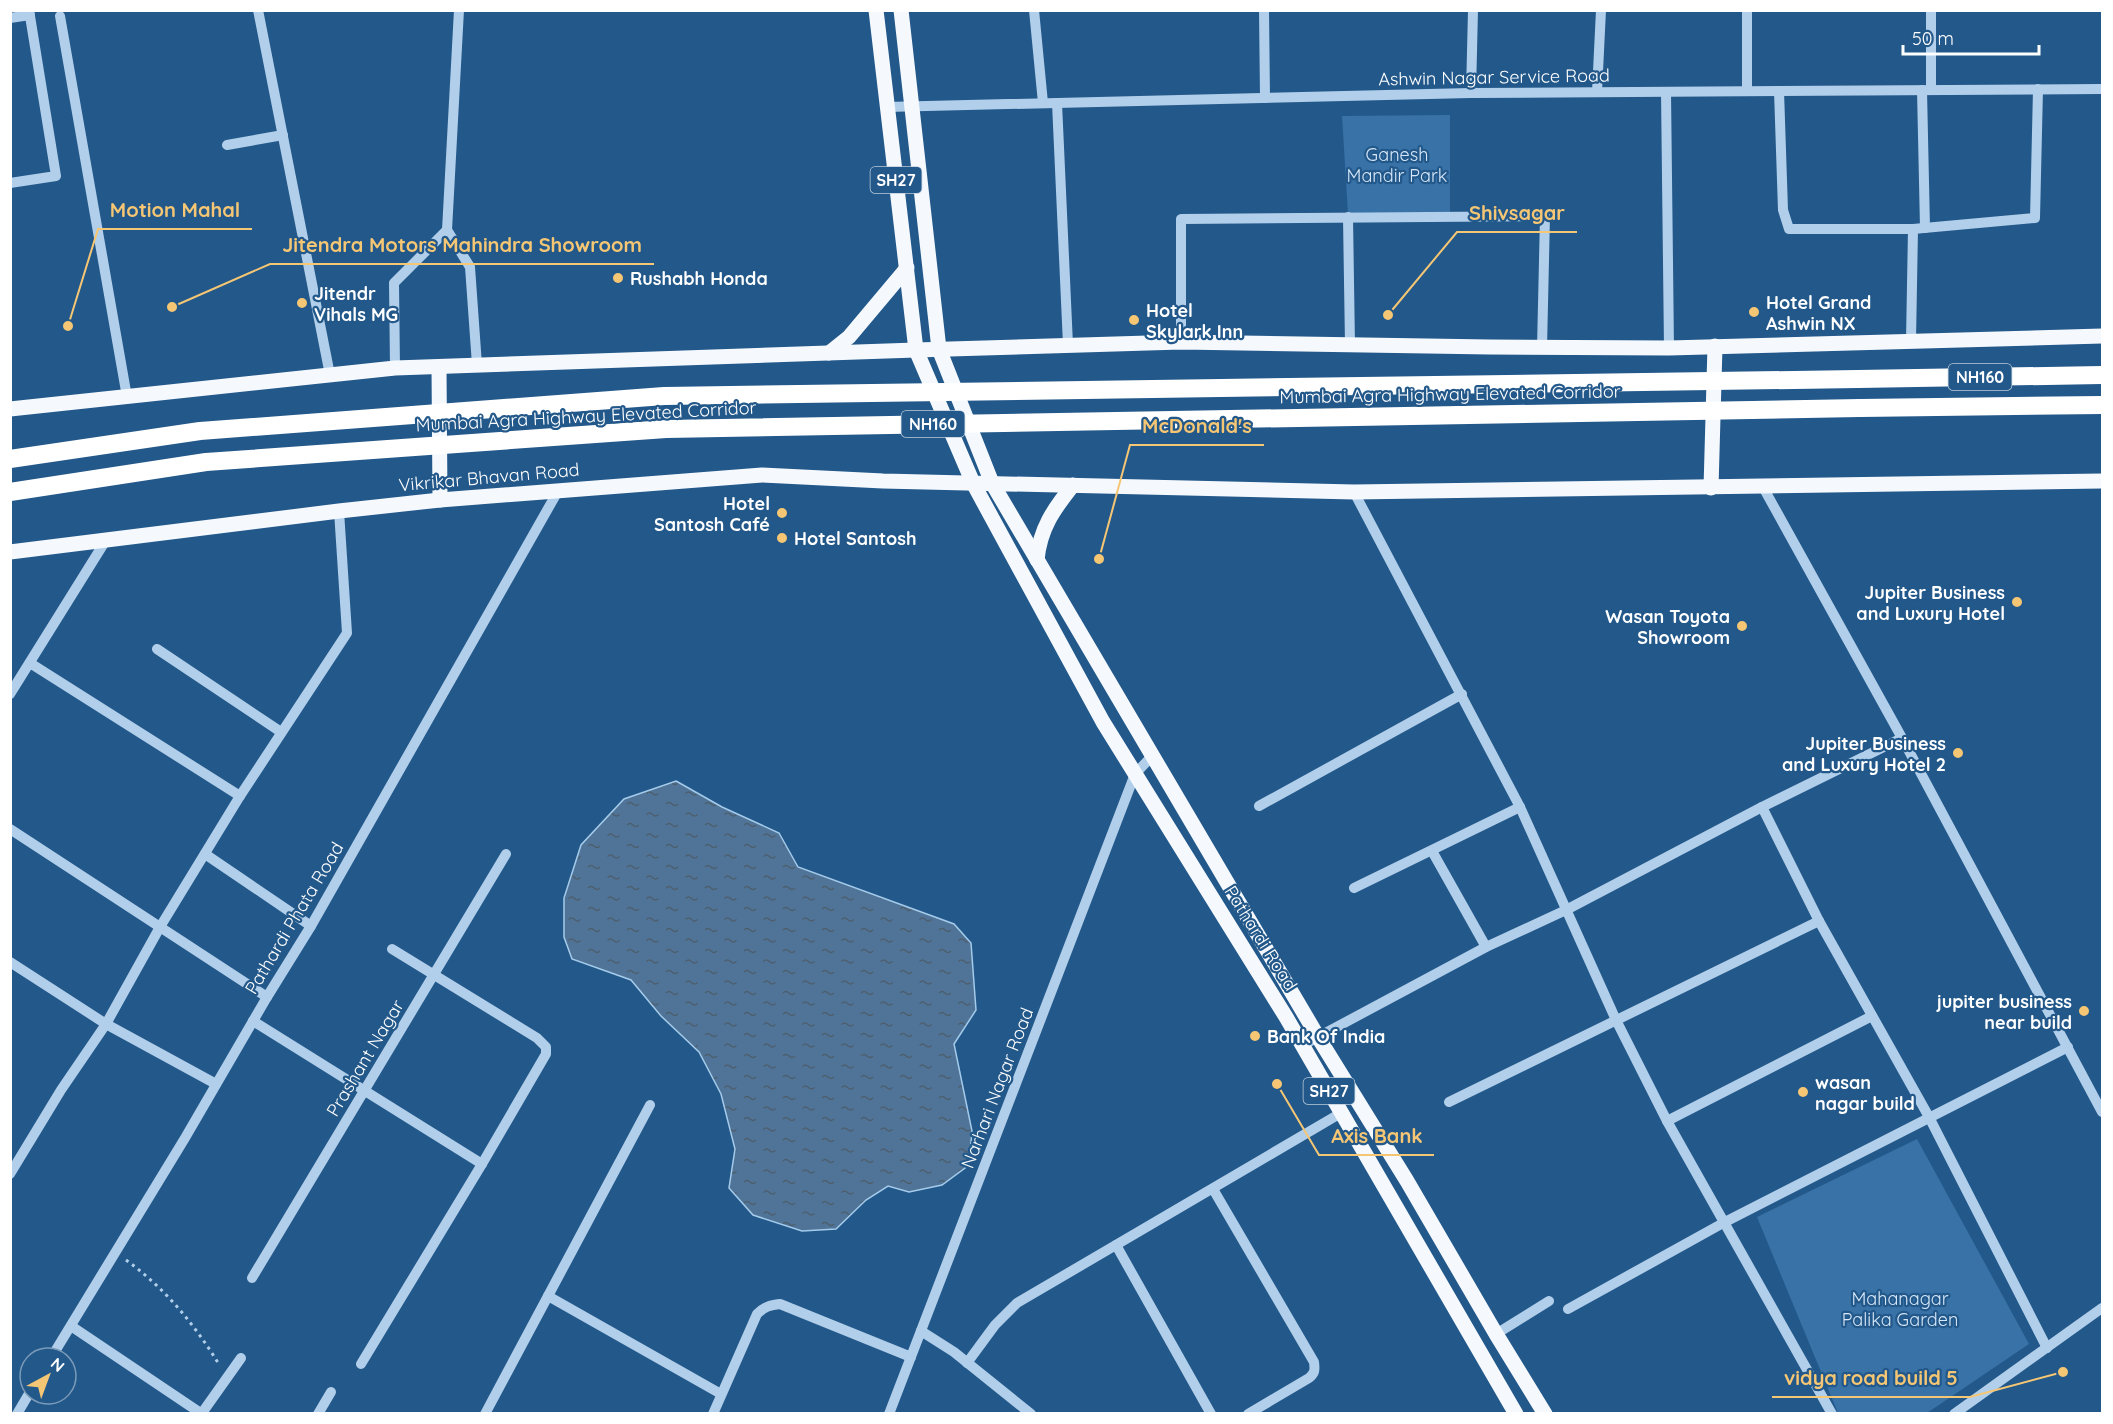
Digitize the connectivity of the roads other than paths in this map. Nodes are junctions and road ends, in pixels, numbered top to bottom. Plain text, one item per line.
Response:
1 (258, 10) edge
2 (459, 10) edge
3 (876, 10) edge
4 (901, 10) edge
5 (1034, 10) edge
6 (1264, 10) edge
7 (1473, 10) edge
8 (1601, 10) edge
9 (1747, 10) edge
10 (1930, 10) edge
11 (29, 13) edge
12 (60, 16) dead end
13 (10, 18) edge
14 (2038, 89) junction
15 (2103, 89) edge
16 (1926, 90) junction
17 (1747, 91) junction
18 (1779, 91) junction
19 (1598, 92) junction
20 (1666, 92) junction
21 (1471, 93) junction
22 (1265, 98) junction
23 (1057, 103) junction
24 (1043, 104) junction
25 (912, 106) junction
26 (886, 107) junction
27 (283, 135) junction
28 (227, 146) dead end
29 (10, 183) edge
30 (1348, 218) junction
31 (1925, 228) junction
32 (1913, 229) junction
33 (447, 230) junction
34 (907, 268) junction
35 (2103, 336) edge
36 (1911, 341) junction
37 (1181, 342) junction
38 (1068, 345) junction
39 (1350, 345) junction
40 (1714, 346) junction
41 (1542, 348) junction
42 (1669, 348) junction
43 (939, 349) junction
44 (916, 350) junction
45 (829, 353) junction
46 (477, 365) junction
47 (439, 367) junction
48 (395, 368) junction
49 (330, 375) junction
50 (2103, 375) edge
51 (127, 397) junction
52 (2103, 405) edge
53 (10, 409) edge
54 (10, 459) edge
55 (2103, 481) edge
56 (974, 483) junction
57 (992, 483) junction
58 (1073, 485) junction
59 (1763, 487) junction
60 (1711, 488) junction
61 (558, 491) junction
62 (10, 492) edge
63 (1354, 492) junction
64 (440, 500) junction
65 (339, 511) junction
66 (106, 540) junction
67 (10, 552) edge
68 (1037, 560) junction
69 (157, 649) dead end
70 (30, 663) junction
71 (10, 694) edge
72 (1462, 694) junction
73 (281, 732) junction
74 (1902, 738) junction
75 (1153, 755) junction
76 (1136, 774) junction
77 (240, 796) junction
78 (1259, 806) dead end
79 (1520, 807) junction
80 (1762, 807) junction
81 (10, 829) edge
82 (1432, 851) junction
83 (205, 854) junction
84 (506, 854) dead end
85 (1354, 888) dead end
86 (1566, 910) junction
87 (1819, 921) junction
88 (311, 926) junction
89 (160, 927) junction
90 (1486, 947) junction
91 (392, 949) dead end
92 (10, 962) edge
93 (434, 974) junction
94 (267, 997) junction
95 (1872, 1016) junction
96 (1616, 1020) junction
97 (253, 1021) junction
98 (106, 1024) junction
99 (1318, 1037) junction
100 (1303, 1045) junction
101 (2068, 1047) junction
102 (216, 1084) junction
103 (364, 1090) junction
104 (1449, 1102) dead end
105 (650, 1105) dead end
106 (2103, 1112) edge
107 (1341, 1113) junction
108 (1929, 1117) junction
109 (1667, 1121) junction
110 (482, 1164) junction
111 (10, 1174) edge
112 (1213, 1189) junction
113 (1725, 1222) junction
114 (1116, 1245) junction
115 (252, 1278) dead end
116 (548, 1296) junction
117 (1549, 1301) dead end
118 (2103, 1308) edge
119 (1568, 1309) dead end
120 (71, 1326) junction
121 (921, 1331) junction
122 (1496, 1334) junction
123 (58, 1346) edge
124 (2046, 1348) junction
125 (911, 1357) junction
126 (241, 1358) dead end
127 (967, 1363) junction
128 (361, 1364) dead end
129 (331, 1392) dead end
130 (721, 1394) junction
131 (489, 1412) edge
132 (202, 1413) edge
133 (318, 1413) edge
134 (712, 1413) edge
135 (889, 1413) edge
136 (1031, 1413) edge
137 (1211, 1413) edge
138 (1248, 1413) edge
139 (1515, 1413) edge
140 (1545, 1413) edge
141 (1832, 1413) edge
142 (1954, 1413) edge

1 - 27 street
2 - 33 street
3 - 26 main road, SH27 / SH27
4 - 25 main road
5 - 24 street
6 - 22 street
7 - 21 street
8 - 19 street
9 - 17 street
10 - 16 street
11 - 13 street
11 - 29 street
12 - 51 street
14 - 15 street, Ashwin Nagar Service Road
14 - 16 street, Ashwin Nagar Service Road
14 - 31 street
16 - 18 street, Ashwin Nagar Service Road
16 - 31 street
17 - 18 street, Ashwin Nagar Service Road
17 - 20 street, Ashwin Nagar Service Road
18 - 32 street
19 - 20 street, Ashwin Nagar Service Road
19 - 21 street, Ashwin Nagar Service Road
20 - 42 street
21 - 22 street, Ashwin Nagar Service Road
22 - 23 street, Ashwin Nagar Service Road
23 - 24 street, Ashwin Nagar Service Road
23 - 38 street
24 - 25 street, Ashwin Nagar Service Road
25 - 26 street, Ashwin Nagar Service Road
25 - 43 main road
26 - 34 main road, SH27 / SH27
27 - 28 street
27 - 49 street
30 - 37 street
30 - 39 street
30 - 41 street
31 - 32 street
32 - 36 street
33 - 46 street
33 - 48 street
34 - 44 main road, SH27 / SH27
34 - 45 main road
35 - 36 main road
36 - 40 main road
37 - 38 main road
37 - 39 main road
38 - 43 main road
39 - 41 main road
40 - 42 main road
40 - 60 main road
41 - 42 main road
43 - 44 main road
43 - 57 main road
44 - 45 main road
44 - 56 main road, SH27 / SH27
45 - 46 main road
46 - 47 main road
47 - 48 main road
47 - 64 main road
48 - 49 main road
49 - 51 main road
50 - 54 highway, Mumbai Agra Highway Elevated Corridor / NH160, bridge
51 - 53 main road
52 - 62 highway, Mumbai Agra Highway Elevated Corridor / NH160, bridge
55 - 59 main road, Vikrikar Bhavan Road
56 - 57 main road, Vikrikar Bhavan Road
56 - 61 main road, Vikrikar Bhavan Road
56 - 76 main road, Pathardi Road / SH27
57 - 58 main road, Vikrikar Bhavan Road
57 - 68 main road
58 - 63 main road, Vikrikar Bhavan Road
58 - 68 main road
59 - 60 main road, Vikrikar Bhavan Road
59 - 74 street
60 - 63 main road, Vikrikar Bhavan Road
61 - 64 main road, Vikrikar Bhavan Road
61 - 88 street, Pathardi Phata Road
63 - 72 street
64 - 65 main road, Vikrikar Bhavan Road
65 - 66 main road, Vikrikar Bhavan Road
65 - 73 street
66 - 67 main road, Vikrikar Bhavan Road
66 - 70 street
68 - 75 main road
69 - 73 street
70 - 71 street
70 - 77 street
72 - 78 street
72 - 79 street
73 - 77 street
74 - 80 street
74 - 101 street
75 - 76 street
75 - 99 main road
76 - 100 main road, Pathardi Road / SH27
76 - 121 street, Narhari Nagar Road
77 - 83 street
79 - 82 street
79 - 86 street
80 - 86 street
80 - 87 street
81 - 89 street
82 - 85 street
82 - 90 street
83 - 88 street
83 - 89 street
84 - 93 street, Prashant Nagar
86 - 90 street
86 - 96 street
87 - 95 street
87 - 96 street
88 - 94 street, Pathardi Phata Road
89 - 94 street
89 - 98 street
90 - 99 street
91 - 93 street
92 - 98 street
93 - 103 street, Prashant Nagar
93 - 110 street
94 - 97 street, Pathardi Phata Road
95 - 108 street
95 - 109 street
96 - 104 street
96 - 109 street
97 - 102 street, Pathardi Phata Road
97 - 103 street
98 - 102 street
98 - 111 street
99 - 100 street
99 - 122 main road
100 - 107 main road, Pathardi Road / SH27
101 - 106 street
101 - 108 street
102 - 120 street, Pathardi Phata Road
103 - 110 street
103 - 115 street, Prashant Nagar
105 - 116 street
107 - 112 street
107 - 139 main road, Pathardi Road / SH27
108 - 113 street
108 - 124 street
109 - 113 street
110 - 128 street
112 - 114 street
112 - 138 street
113 - 119 street
113 - 141 street
114 - 127 street
114 - 137 street
116 - 130 street
116 - 131 street
117 - 122 street
118 - 124 street
120 - 123 street, Pathardi Phata Road
120 - 132 street
121 - 125 street, Narhari Nagar Road
121 - 127 street
122 - 140 main road
124 - 142 street
125 - 130 street
125 - 135 street, Narhari Nagar Road
126 - 132 street
127 - 136 street
129 - 133 street
130 - 134 street

